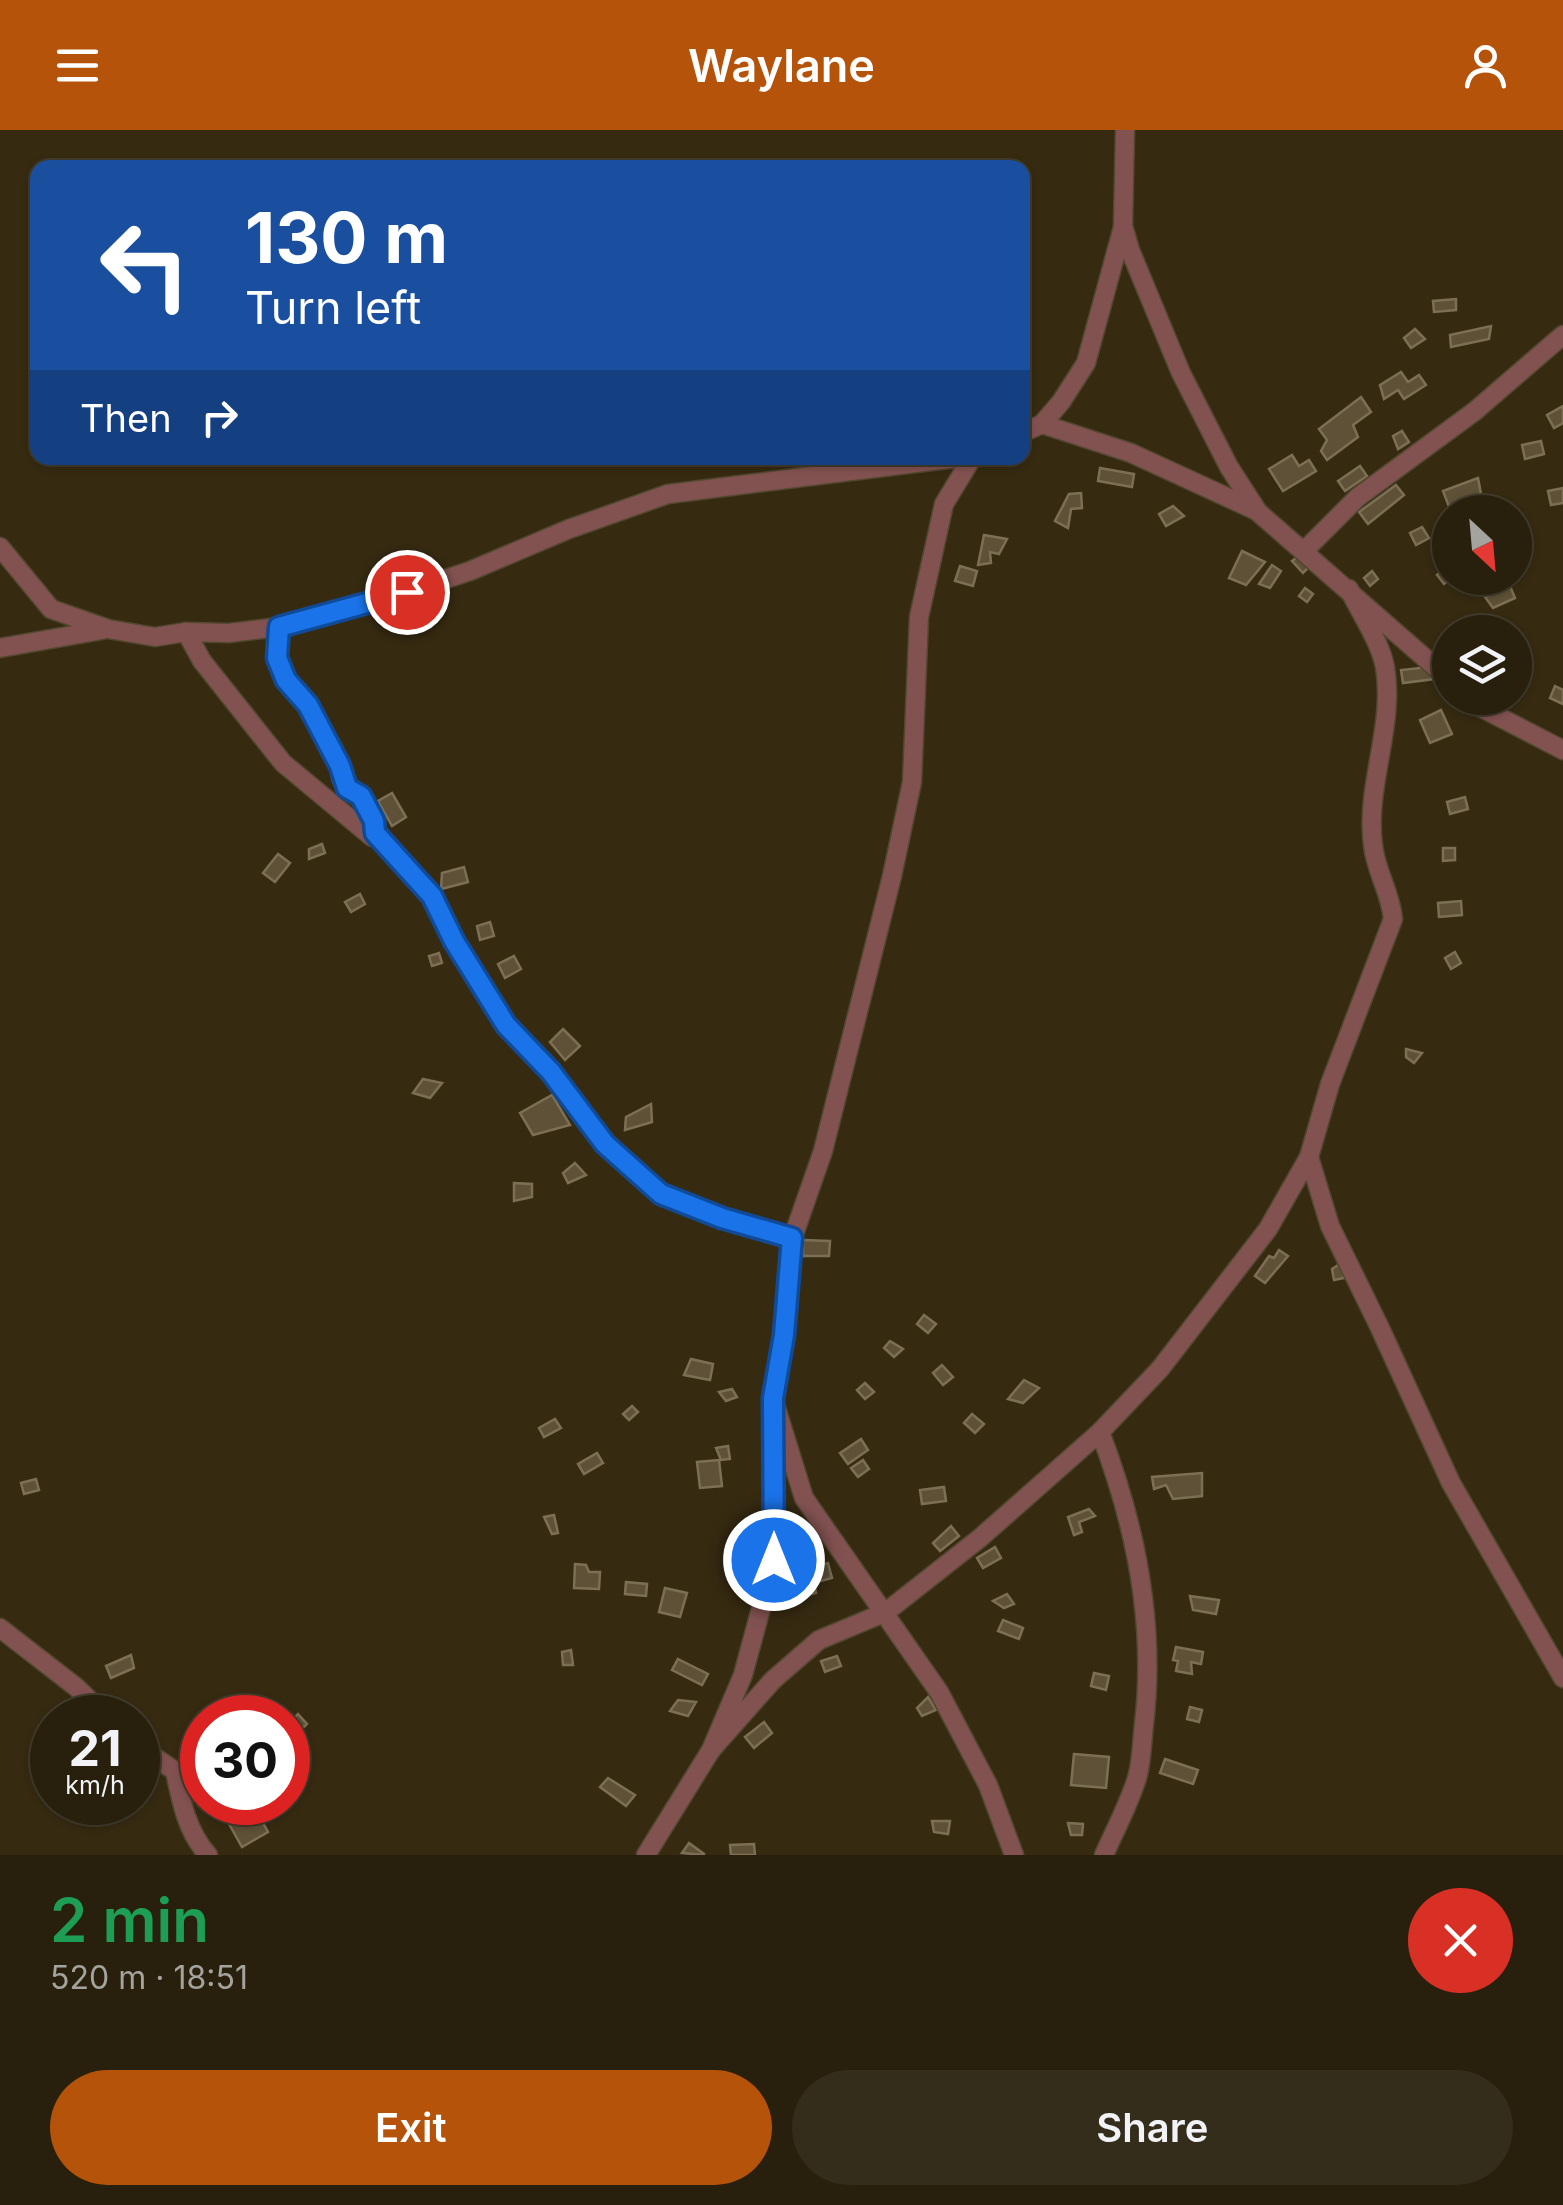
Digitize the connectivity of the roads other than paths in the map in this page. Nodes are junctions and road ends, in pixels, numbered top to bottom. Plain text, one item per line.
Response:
1 (1125, 130) edge
2 (1123, 226) junction
3 (1563, 335) edge
4 (1042, 424) junction
5 (1030, 429) edge
6 (900, 465) edge
7 (968, 465) edge
8 (1258, 512) junction
9 (0, 547) edge
10 (1304, 551) junction
11 (1349, 589) junction
12 (279, 627) junction
13 (108, 629) junction
14 (186, 632) junction
15 (0, 648) edge
16 (1432, 664) edge
17 (1495, 715) edge
18 (1563, 750) edge
19 (375, 833) junction
20 (1309, 1157) junction
21 (792, 1238) junction
22 (773, 1398) junction
23 (1100, 1432) junction
24 (886, 1612) junction
25 (0, 1628) edge
26 (1563, 1678) edge
27 (84, 1695) edge
28 (711, 1750) junction
29 (160, 1760) edge
30 (208, 1855) edge
31 (646, 1855) edge
32 (1014, 1855) edge
33 (1104, 1855) edge

1 - 2 street
2 - 4 street
2 - 8 street
3 - 10 street
4 - 5 street
4 - 8 street
6 - 12 street
7 - 21 street
8 - 10 street
9 - 13 street
10 - 11 street
11 - 16 street
11 - 20 street
12 - 14 street
12 - 19 street
13 - 14 street
13 - 15 street
14 - 19 street
17 - 18 street
19 - 21 street
20 - 23 street
20 - 26 street
21 - 22 street
22 - 24 street
22 - 28 street
23 - 24 street
23 - 33 street
24 - 28 street
24 - 32 street
25 - 27 street
28 - 31 street
29 - 30 street

